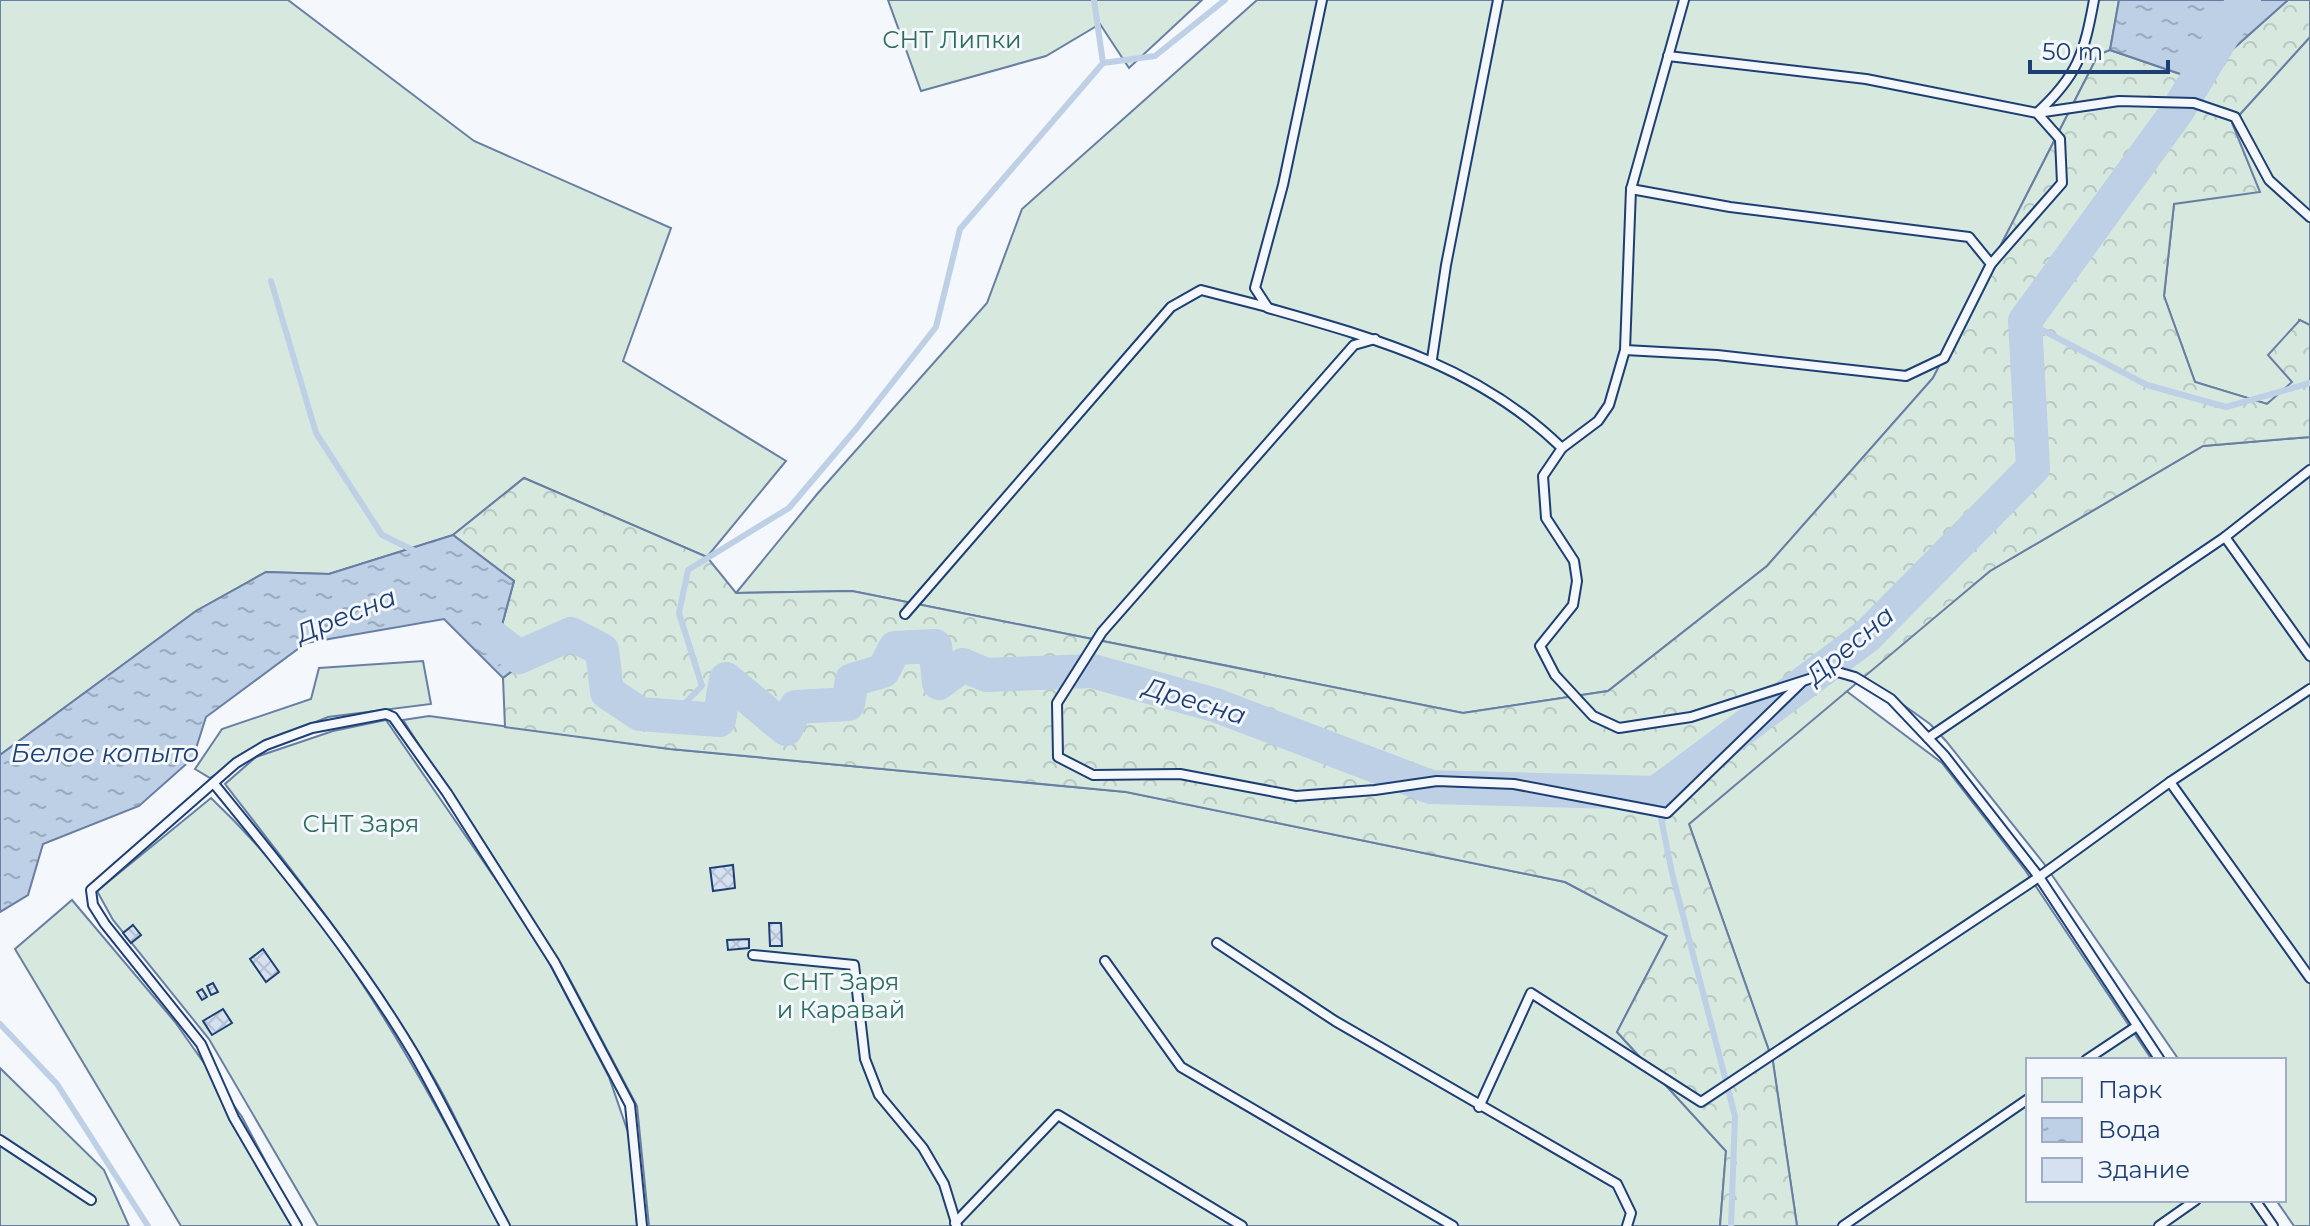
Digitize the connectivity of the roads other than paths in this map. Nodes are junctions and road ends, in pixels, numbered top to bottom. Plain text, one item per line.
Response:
1 (1322, 0) edge
2 (1498, 0) edge
3 (1684, 0) edge
4 (2094, 0) edge
5 (1668, 56) junction
6 (2037, 113) junction
7 (1631, 189) junction
8 (2310, 217) edge
9 (1991, 264) junction
10 (1268, 308) junction
11 (1375, 339) junction
12 (1625, 350) junction
13 (1432, 359) junction
14 (1562, 448) junction
15 (2310, 470) edge
16 (2225, 537) junction
17 (905, 614) dead end
18 (2310, 656) edge
19 (1806, 679) junction
20 (2310, 689) edge
21 (1928, 738) junction
22 (2170, 782) junction
23 (215, 785) junction
24 (2039, 877) junction
25 (1217, 943) dead end
26 (753, 955) dead end
27 (1105, 961) dead end
28 (2310, 978) edge
29 (2137, 1026) junction
30 (2089, 1058) edge
31 (2159, 1058) edge
32 (2026, 1100) edge
33 (1479, 1107) junction
34 (0, 1140) edge
35 (91, 1200) dead end
36 (2193, 1202) edge
37 (2256, 1202) edge
38 (956, 1224) edge
39 (297, 1226) edge
40 (505, 1226) edge
41 (642, 1226) edge
42 (1242, 1226) edge
43 (1453, 1226) edge
44 (1627, 1226) edge
45 (1843, 1226) edge
46 (2159, 1226) edge
47 (2273, 1226) edge

1 - 10 lane
2 - 13 lane
3 - 5 lane
4 - 6 lane
5 - 6 lane
5 - 7 lane
6 - 8 lane
6 - 9 lane
7 - 9 lane
7 - 12 lane
9 - 12 lane
10 - 11 lane
10 - 17 lane
11 - 13 lane
11 - 19 lane
12 - 14 lane
13 - 14 lane
14 - 19 lane
15 - 16 lane
16 - 18 lane
16 - 21 lane
19 - 21 lane
20 - 22 lane
21 - 24 lane
22 - 24 lane
22 - 28 lane
23 - 39 lane
23 - 40 lane
23 - 41 lane
24 - 29 lane
24 - 33 lane
25 - 33 lane
26 - 38 lane
27 - 43 lane
29 - 30 lane
29 - 31 lane
32 - 45 lane
33 - 44 lane
34 - 35 lane
36 - 46 lane
37 - 47 lane
38 - 42 lane

